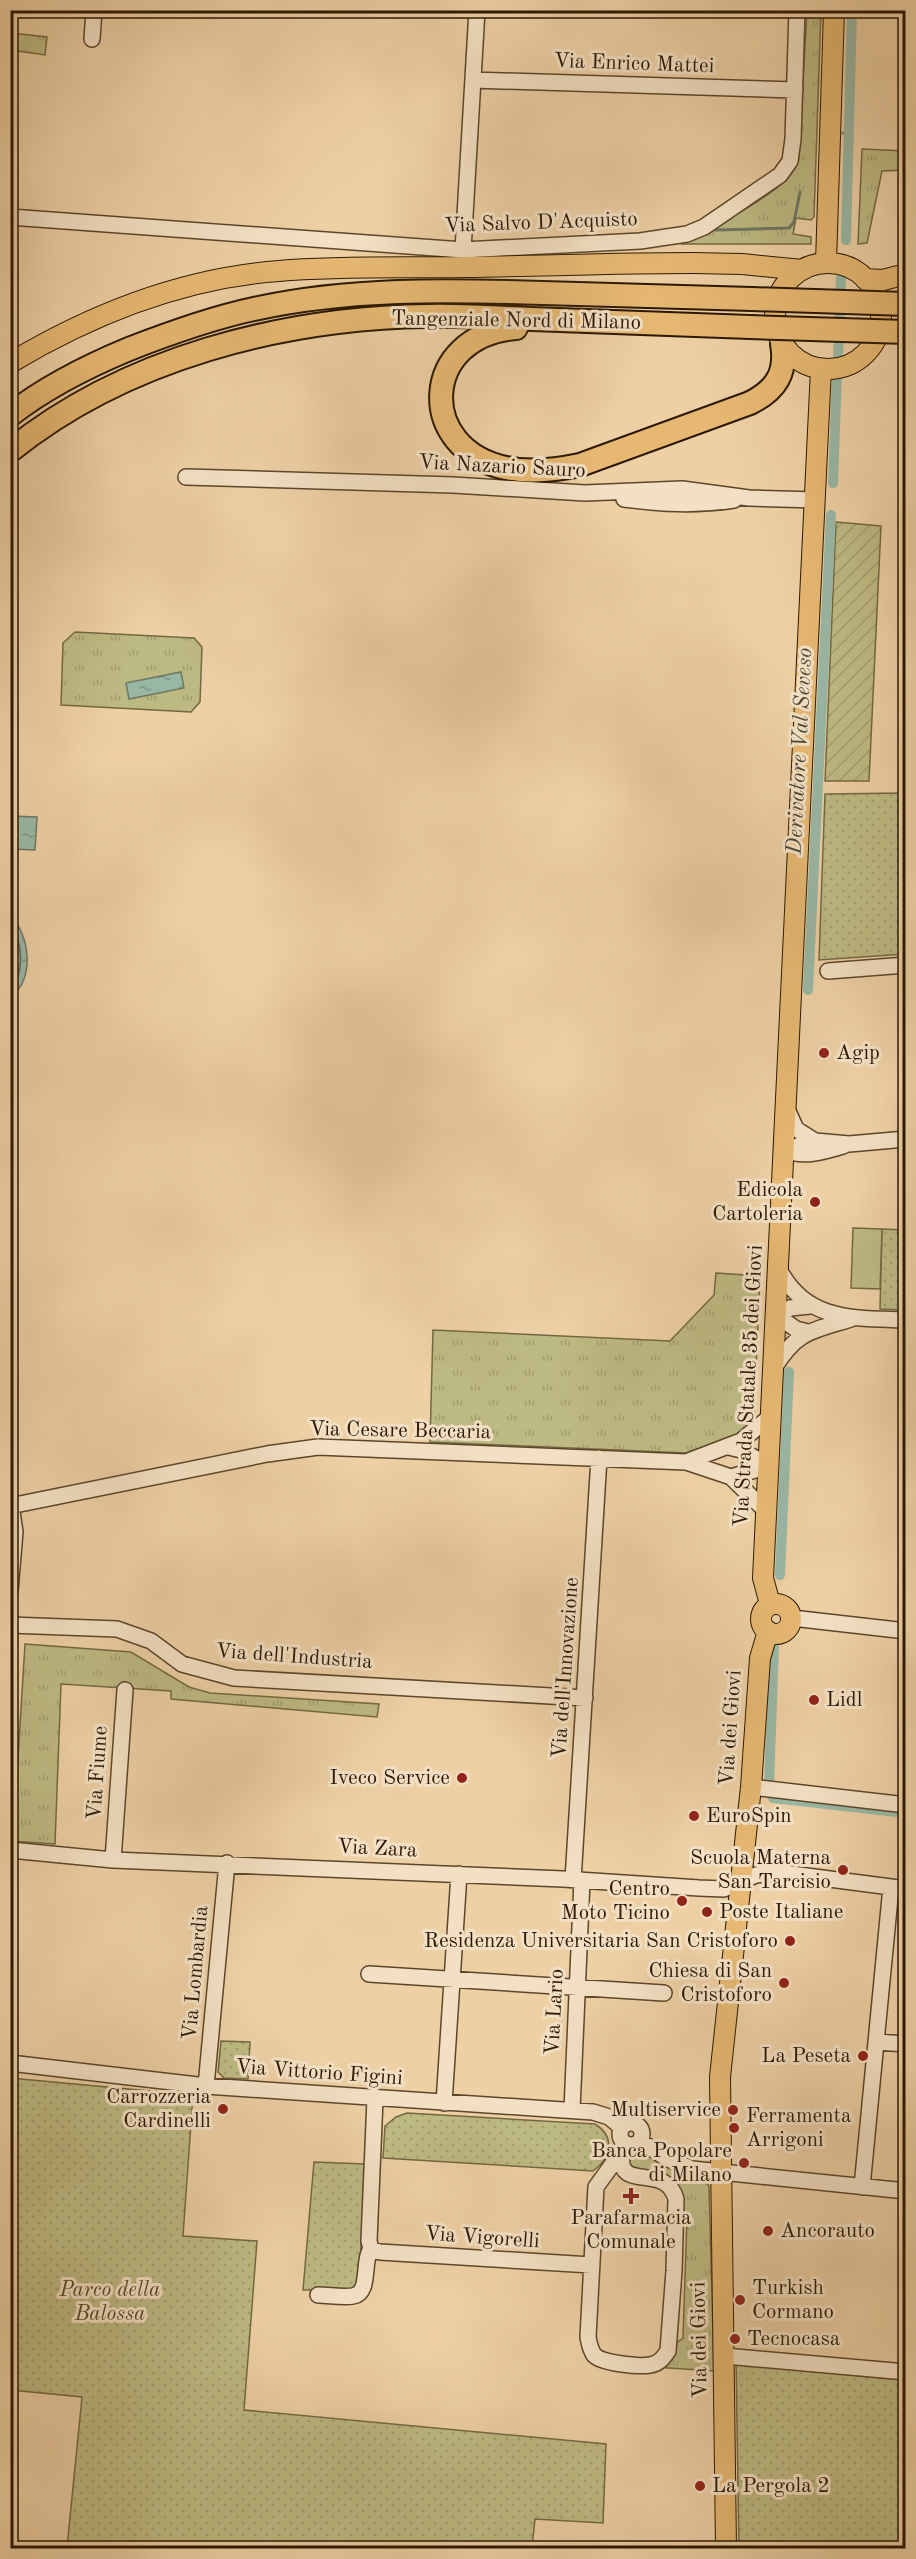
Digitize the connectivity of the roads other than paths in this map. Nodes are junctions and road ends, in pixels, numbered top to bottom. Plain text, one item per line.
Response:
1 (94, 10) edge
2 (477, 10) edge
3 (797, 10) edge
4 (834, 10) edge
5 (92, 39) dead end
6 (473, 80) junction
7 (795, 90) junction
8 (10, 217) edge
9 (463, 250) junction
10 (826, 263) junction
11 (765, 266) junction
12 (802, 270) junction
13 (899, 276) edge
14 (865, 279) junction
15 (784, 286) junction
16 (877, 298) junction
17 (906, 304) edge
18 (659, 324) junction
19 (906, 332) edge
20 (782, 344) junction
21 (10, 363) edge
22 (821, 369) junction
23 (10, 415) edge
24 (10, 451) edge
25 (186, 477) dead end
26 (816, 500) junction
27 (906, 965) edge
28 (828, 970) dead end
29 (787, 1107) junction
30 (906, 1139) edge
31 (815, 1141) junction
32 (849, 1144) junction
33 (789, 1158) junction
34 (779, 1269) junction
35 (810, 1306) junction
36 (777, 1316) junction
37 (854, 1319) junction
38 (906, 1320) edge
39 (808, 1332) junction
40 (774, 1368) junction
41 (772, 1415) junction
42 (729, 1447) junction
43 (599, 1458) junction
44 (686, 1462) junction
45 (770, 1466) junction
46 (731, 1477) junction
47 (11, 1505) edge
48 (767, 1512) junction
49 (10, 1591) edge
50 (770, 1605) junction
51 (792, 1618) junction
52 (10, 1626) edge
53 (768, 1631) junction
54 (906, 1631) edge
55 (125, 1690) dead end
56 (585, 1698) junction
57 (751, 1787) junction
58 (906, 1805) edge
59 (10, 1850) edge
60 (744, 1854) junction
61 (113, 1860) junction
62 (227, 1863) junction
63 (776, 1872) junction
64 (459, 1874) junction
65 (577, 1880) junction
66 (741, 1882) junction
67 (898, 1888) edge
68 (369, 1974) dead end
69 (452, 1979) junction
70 (577, 1988) junction
71 (664, 1993) dead end
72 (877, 2042) junction
73 (906, 2044) edge
74 (10, 2063) edge
75 (206, 2086) junction
76 (375, 2099) junction
77 (402, 2100) junction
78 (444, 2103) junction
79 (572, 2110) junction
80 (375, 2124) junction
81 (630, 2146) junction
82 (722, 2172) junction
83 (604, 2174) junction
84 (633, 2176) junction
85 (862, 2187) junction
86 (906, 2191) edge
87 (371, 2249) junction
88 (591, 2265) junction
89 (318, 2295) dead end
90 (725, 2356) junction
91 (906, 2372) edge
92 (726, 2548) edge

1 - 5 street
2 - 6 street
3 - 7 street, Via Salvo D'Acquisto
4 - 10 main road
6 - 7 street, Via Enrico Mattei
6 - 9 street
7 - 9 street, Via Salvo D'Acquisto
8 - 9 street, Via Salvo D'Acquisto
10 - 12 main road
10 - 14 main road
11 - 12 main road
11 - 15 main road
11 - 21 main road
12 - 15 main road
13 - 14 main road
13 - 16 main road
14 - 16 main road
15 - 20 main road
16 - 22 main road
17 - 23 highway, Tangenziale Nord di Milano, bridge
18 - 19 highway, Tangenziale Nord di Milano, bridge
18 - 20 highway
18 - 24 highway, Tangenziale Nord di Milano
20 - 22 main road
22 - 26 main road, Via Strada Statale 35 dei Giovi
25 - 26 street, Via Nazario Sauro
26 - 29 main road, Via Strada Statale 35 dei Giovi
27 - 28 street
29 - 31 street
29 - 33 main road, Via Strada Statale 35 dei Giovi
30 - 32 street
31 - 32 street
31 - 33 street
32 - 33 street
33 - 34 main road, Via Strada Statale 35 dei Giovi
34 - 35 street
34 - 36 main road, Via Strada Statale 35 dei Giovi
35 - 36 street
35 - 37 street
36 - 39 street
36 - 40 main road, Via Strada Statale 35 dei Giovi
37 - 38 street
37 - 39 street
39 - 40 street
40 - 41 main road, Via Strada Statale 35 dei Giovi
41 - 42 street
41 - 45 main road, Via Strada Statale 35 dei Giovi
42 - 44 street
42 - 45 street
43 - 44 street, Via Cesare Beccaria
43 - 47 street, Via Cesare Beccaria
43 - 56 street, Via dell'Innovazione
44 - 46 street
45 - 46 street
45 - 48 main road, Via Strada Statale 35 dei Giovi
46 - 48 street
47 - 49 street
48 - 50 main road, Via Strada Statale 35 dei Giovi
50 - 51 main road
50 - 53 main road
51 - 53 main road
51 - 54 street
52 - 56 street, Via dell'Industria
53 - 57 main road, Via dei Giovi
55 - 61 street, Via Fiume
56 - 65 street, Via dell'Innovazione
57 - 58 street
57 - 60 main road, Via dei Giovi
59 - 61 street, Via Zara
60 - 63 street
60 - 66 main road, Via dei Giovi
61 - 62 street, Via Zara
62 - 64 street, Via Zara
62 - 75 street, Via Lombardia
63 - 66 street, Via Zara
63 - 67 street
64 - 65 street, Via Zara
64 - 69 street
65 - 66 street, Via Zara
65 - 70 street, Via Lario
66 - 82 main road, Via dei Giovi
67 - 72 street
68 - 69 street
69 - 70 street
69 - 78 street
70 - 71 street
70 - 79 street, Via Lario
72 - 73 street
72 - 85 street
74 - 75 street, Via Vittorio Figini
75 - 76 street, Via Vittorio Figini
76 - 77 street, Via Vittorio Figini
76 - 80 street
77 - 78 street, Via Vittorio Figini
77 - 80 street
78 - 79 street, Via Vittorio Figini
79 - 81 street, Via Vittorio Figini
80 - 87 street
81 - 82 street
81 - 83 street
81 - 84 street
82 - 85 street
82 - 90 main road, Via dei Giovi
83 - 84 street
83 - 88 street
84 - 88 street
85 - 86 street
87 - 88 street, Via Vigorelli
87 - 89 street
90 - 91 street
90 - 92 main road, Via dei Giovi

